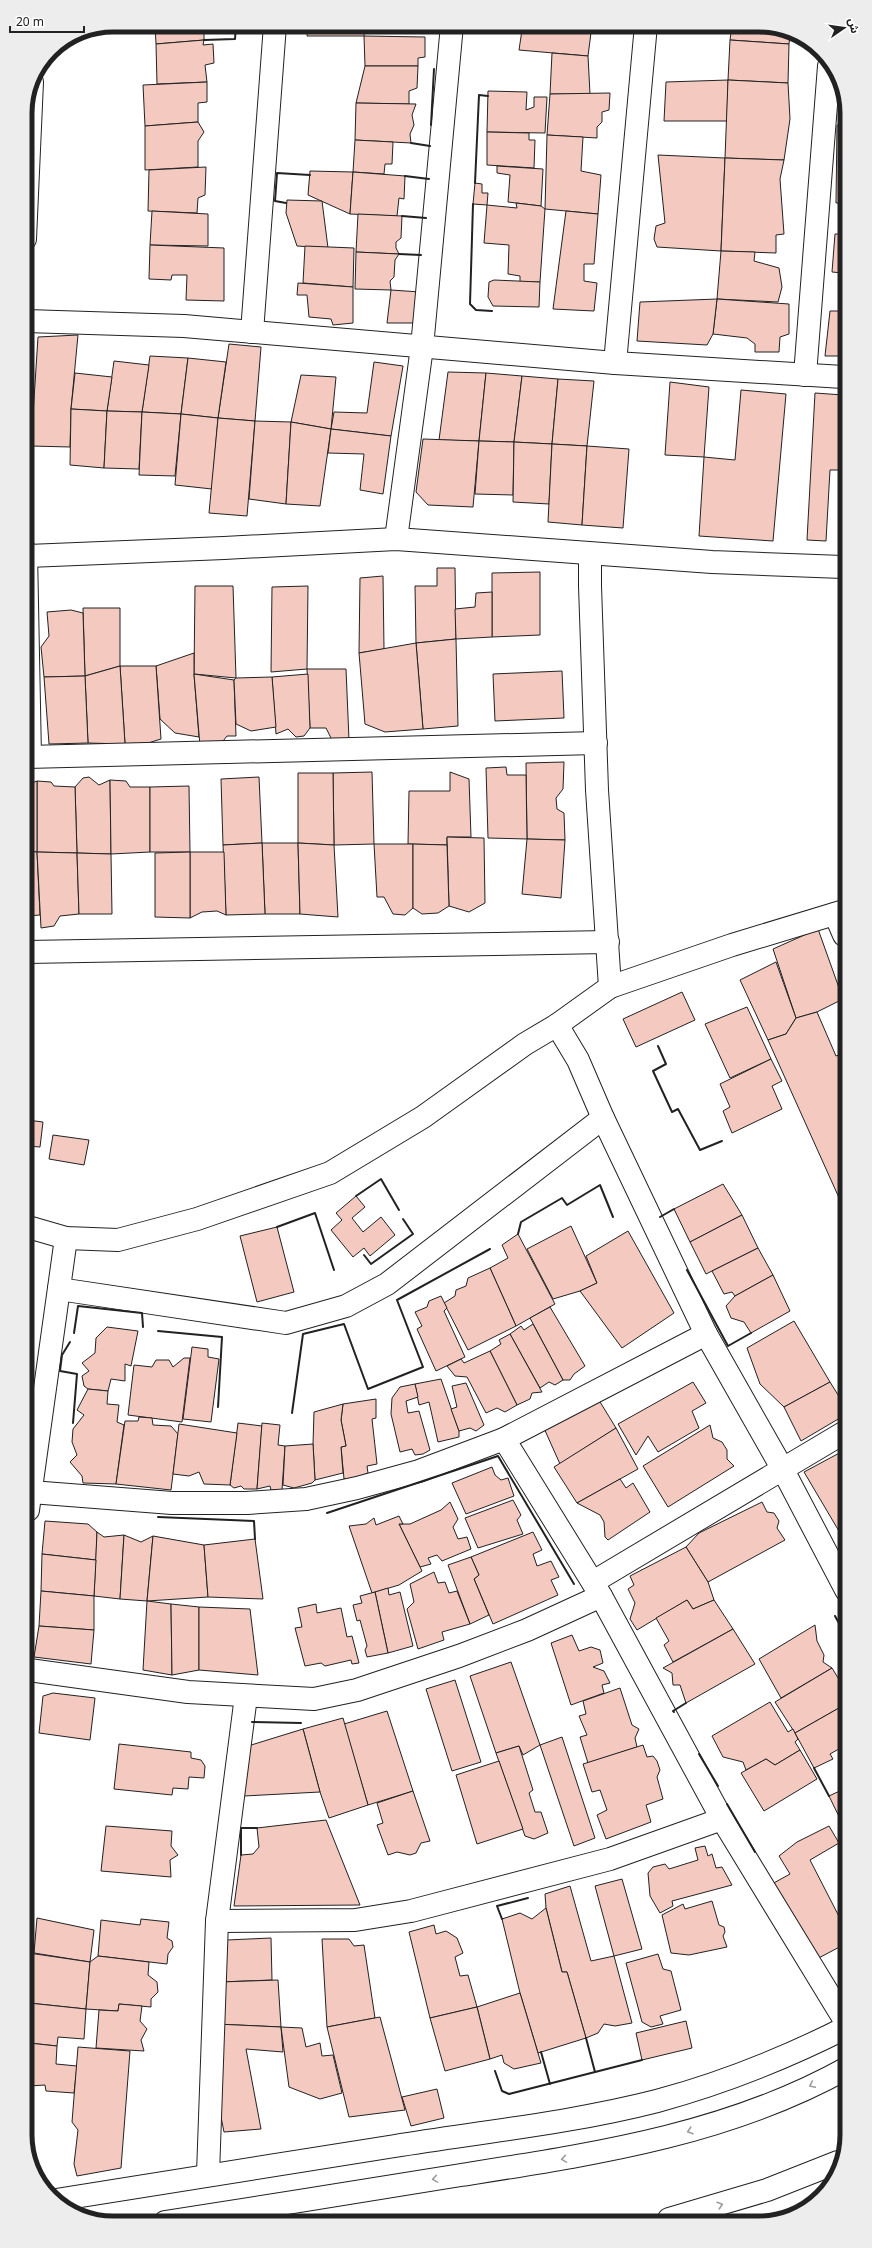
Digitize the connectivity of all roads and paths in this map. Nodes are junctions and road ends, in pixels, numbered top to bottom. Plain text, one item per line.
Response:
1 (274, 32) edge
2 (451, 32) edge
3 (645, 32) edge
4 (829, 72) edge
5 (32, 321) edge
6 (252, 332) junction
7 (422, 347) junction
8 (615, 363) junction
9 (805, 375) junction
10 (840, 377) edge
11 (396, 538) junction
12 (32, 554) edge
13 (590, 554) junction
14 (840, 567) edge
15 (596, 743) junction
16 (32, 757) edge
17 (839, 913) edge
18 (608, 942) junction
19 (32, 952) edge
20 (610, 987) junction
21 (557, 1025) junction
22 (603, 1118) junction
23 (32, 1228) edge
24 (66, 1238) junction
25 (59, 1289) junction
26 (706, 1334) junction
27 (840, 1435) edge
28 (504, 1439) junction
29 (782, 1468) junction
30 (32, 1486) edge
31 (32, 1501) edge
32 (840, 1579) edge
33 (597, 1589) junction
34 (32, 1671) edge
35 (246, 1696) junction
36 (722, 1819) junction
37 (217, 1921) junction
38 (840, 2013) edge
39 (840, 2030) edge
40 (840, 2071) edge
41 (835, 2163) edge
42 (208, 2174) junction
43 (64, 2199) edge
44 (202, 2216) edge
45 (679, 2216) edge

1 - 6 street
2 - 7 street
3 - 8 street
4 - 9 street
5 - 6 street
6 - 7 street
7 - 8 street
7 - 11 street
8 - 9 street
9 - 10 street
11 - 12 street
11 - 13 street
13 - 14 street
13 - 15 street
15 - 16 street
15 - 18 street
17 - 20 street
18 - 19 street
18 - 20 street
20 - 21 street
21 - 22 street
21 - 24 street
22 - 25 street
22 - 26 street
23 - 24 street
24 - 25 street
25 - 30 street
26 - 28 street
26 - 29 street
27 - 29 street
28 - 31 street
28 - 33 street
29 - 32 street
29 - 33 street
33 - 35 street
33 - 36 street
34 - 35 street
35 - 37 street
36 - 37 street
36 - 38 street
37 - 42 street
39 - 42 street
40 -> 44 street
45 -> 41 street
42 - 43 street

